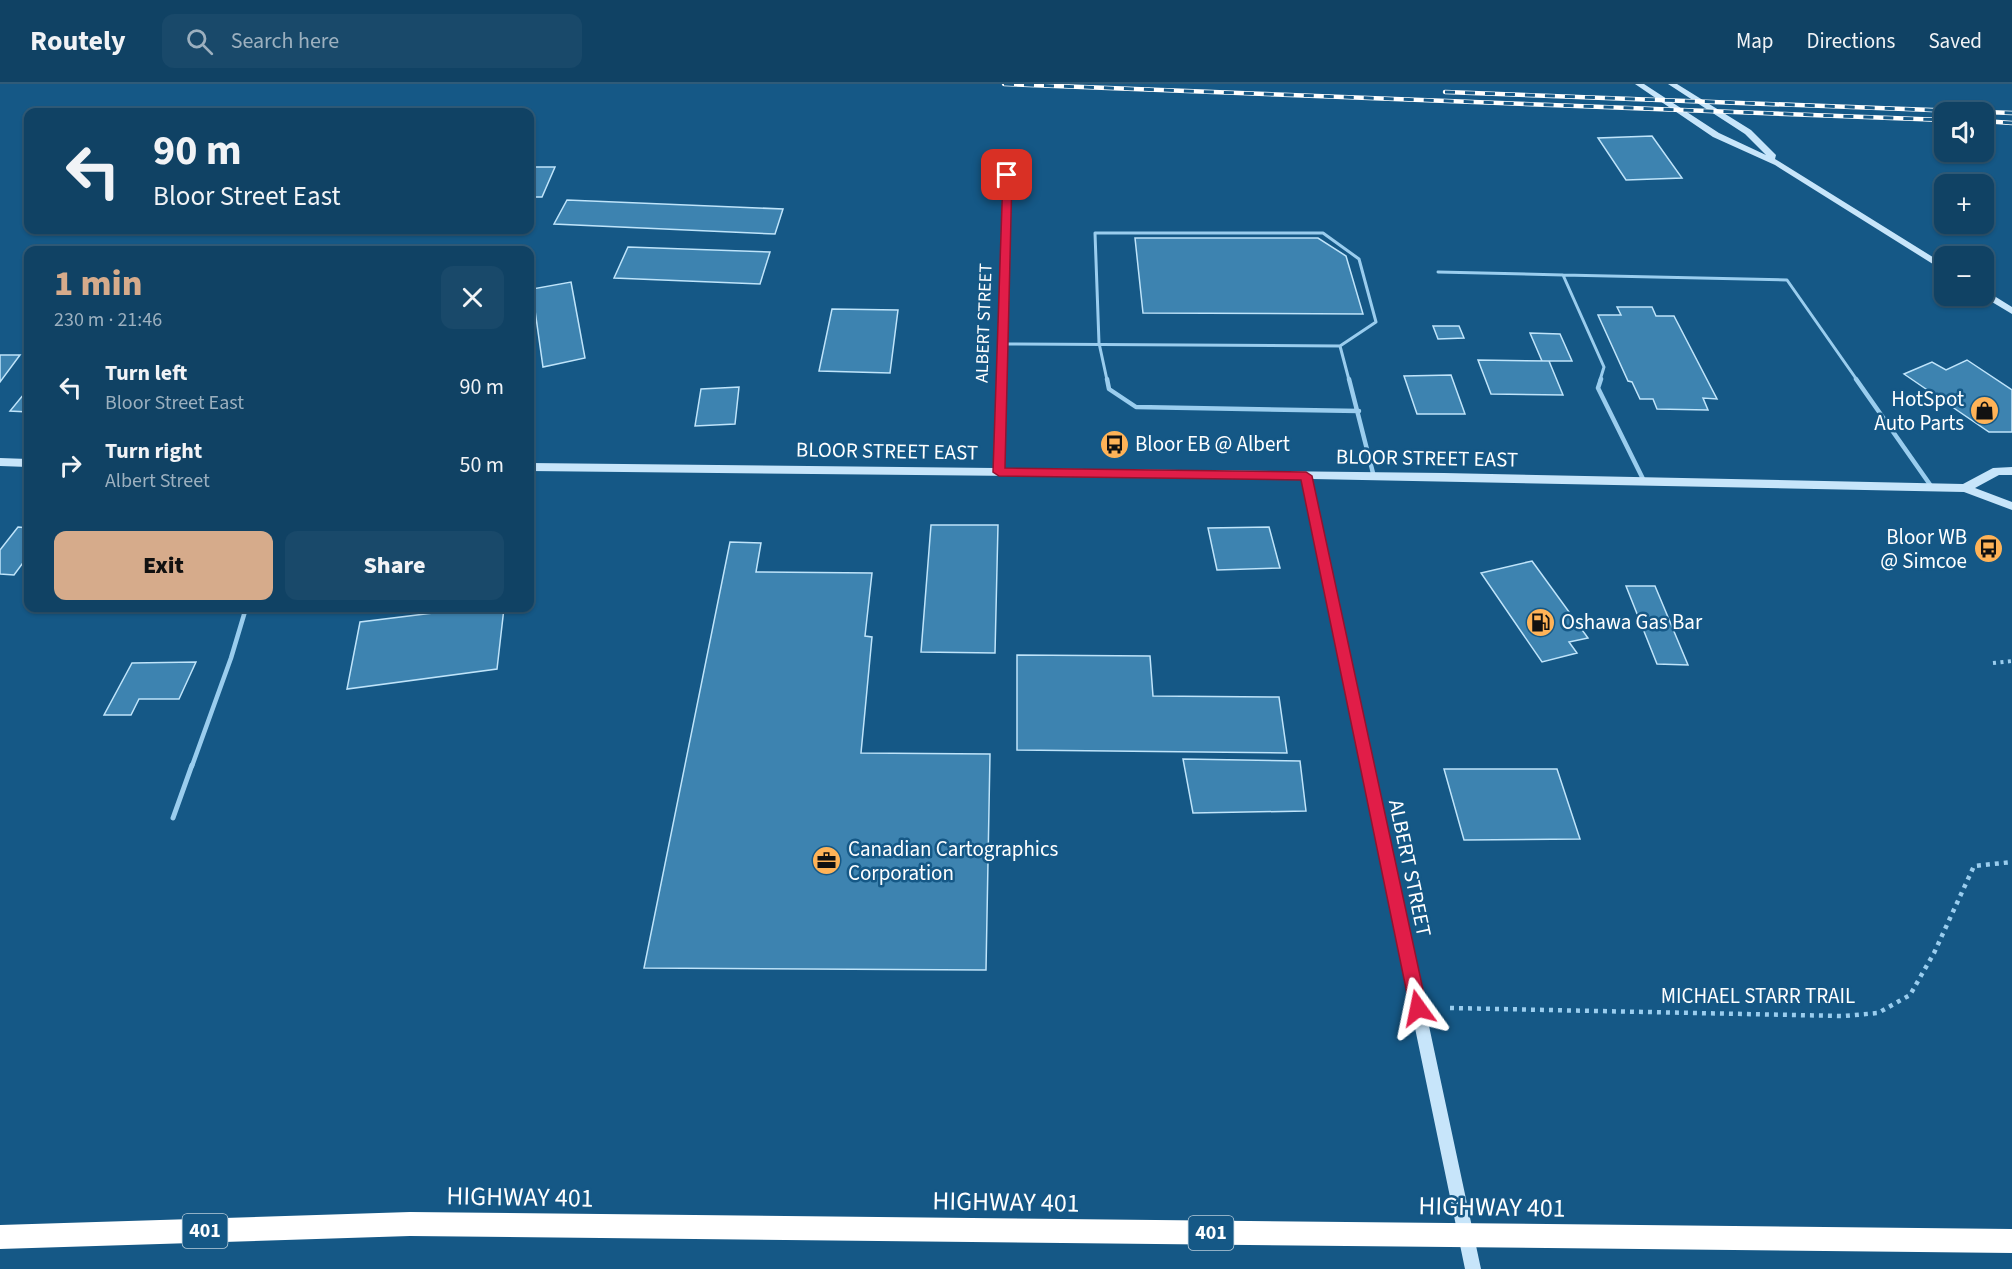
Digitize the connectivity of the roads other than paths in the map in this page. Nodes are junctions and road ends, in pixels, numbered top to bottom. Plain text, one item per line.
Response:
1 (1639, 84) edge
2 (1672, 84) edge
3 (1778, 163) junction
4 (1007, 175) dead end
5 (1934, 262) edge
6 (1438, 272) dead end
7 (1563, 275) junction
8 (1994, 299) edge
9 (2012, 311) edge
10 (1099, 343) junction
11 (1003, 344) junction
12 (1340, 346) junction
13 (1359, 411) junction
14 (0, 462) edge
15 (24, 463) edge
16 (534, 467) edge
17 (2012, 471) edge
18 (999, 472) junction
19 (1306, 476) junction
20 (1374, 477) junction
21 (1644, 482) junction
22 (1931, 487) junction
23 (1965, 488) junction
24 (2012, 506) edge
25 (245, 612) edge
26 (172, 818) dead end
27 (0, 1237) edge
28 (2012, 1241) edge
29 (1473, 1269) edge

1 - 3 main road
2 - 3 main road
3 - 5 main road
4 - 11 street, ALBERT STREET
6 - 7 lane
7 - 21 lane
7 - 22 lane
8 - 9 main road
10 - 11 lane
10 - 12 lane
10 - 12 lane
10 - 13 lane
11 - 18 street, ALBERT STREET
12 - 13 lane
13 - 20 lane
14 - 15 main road
16 - 18 main road, BLOOR STREET EAST
17 - 23 main road, BLOOR STREET EAST
18 - 19 main road, BLOOR STREET EAST
19 - 20 main road, BLOOR STREET EAST
19 - 29 main road, ALBERT STREET
20 - 21 main road, BLOOR STREET EAST
21 - 22 main road, BLOOR STREET EAST
22 - 23 main road, BLOOR STREET EAST
23 - 24 main road, BLOOR STREET EAST
25 - 26 lane
27 - 28 highway, HIGHWAY 401 / 401

